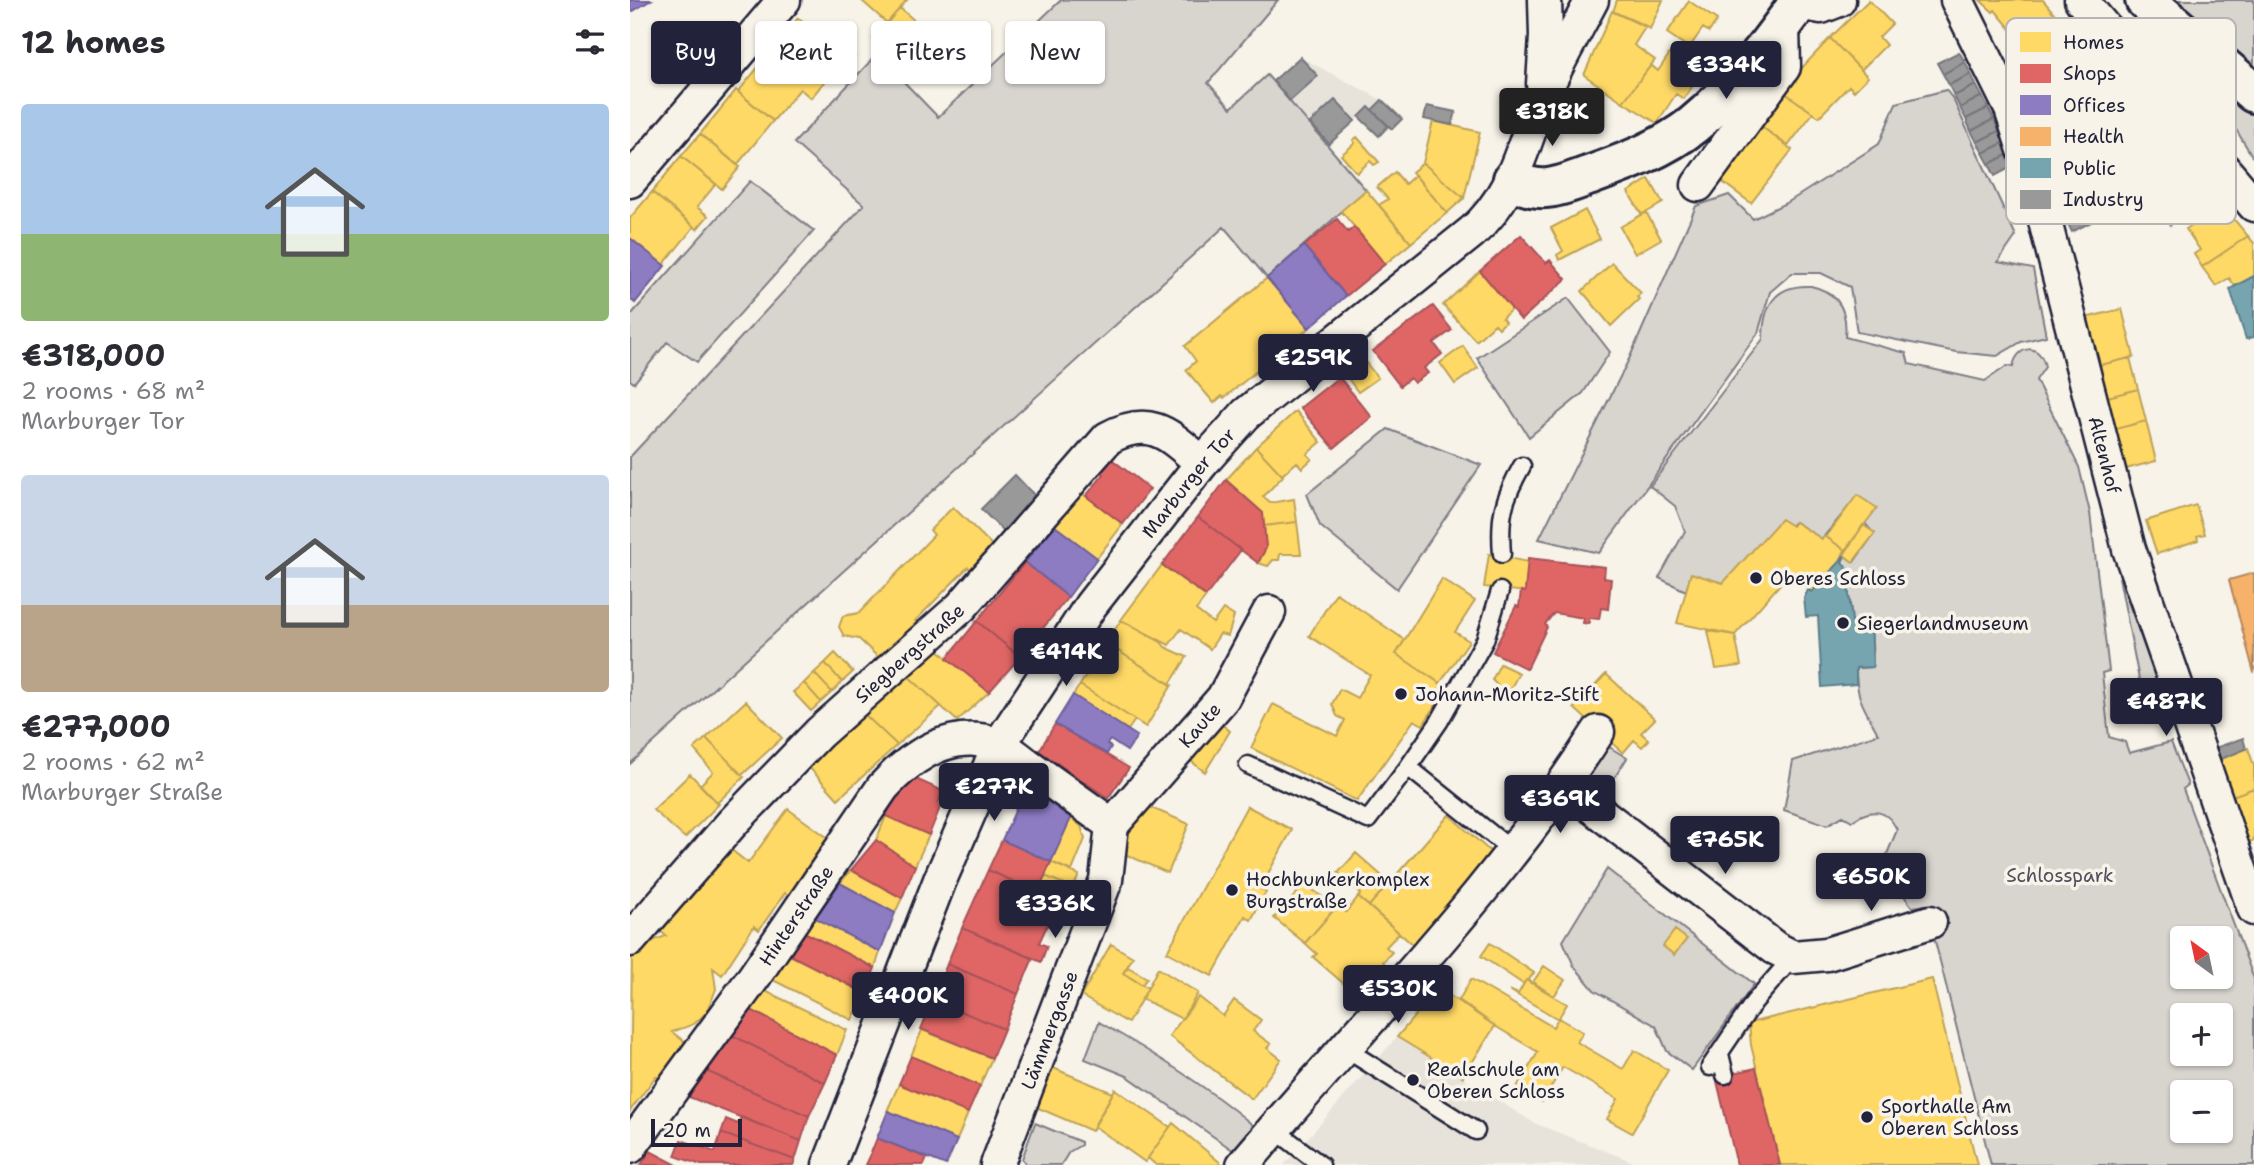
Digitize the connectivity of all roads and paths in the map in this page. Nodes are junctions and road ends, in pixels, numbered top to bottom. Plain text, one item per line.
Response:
1 (784, 0) edge
2 (1545, 0) edge
3 (1592, 0) edge
4 (1839, 0) edge
5 (1957, 0) edge
6 (2081, 0) edge
7 (2145, 0) edge
8 (1794, 10) edge
9 (2096, 18) edge
10 (2166, 18) edge
11 (2236, 78) edge
12 (2254, 93) edge
13 (1542, 99) junction
14 (2006, 99) edge
15 (1513, 179) junction
16 (630, 181) edge
17 (2236, 184) edge
18 (1698, 185) dead end
19 (2254, 205) edge
20 (2046, 224) edge
21 (1202, 463) junction
22 (1522, 467) dead end
23 (1502, 554) dead end
24 (1500, 591) dead end
25 (1269, 612) dead end
26 (1598, 732) dead end
27 (999, 745) junction
28 (1248, 765) dead end
29 (1408, 767) junction
30 (1564, 785) junction
31 (1112, 825) junction
32 (1514, 852) junction
33 (2254, 909) edge
34 (1930, 922) dead end
35 (630, 940) edge
36 (1793, 957) junction
37 (1344, 1048) junction
38 (1725, 1076) dead end
39 (1273, 1129) junction
40 (1476, 1131) dead end
41 (630, 1147) edge
42 (829, 1165) edge
43 (997, 1165) edge
44 (1243, 1165) edge
45 (1321, 1165) edge

1 - 16 street
2 - 13 street
3 - 13 street
4 - 8 street
5 - 14 street, Altenhof
6 - 9 street
7 - 10 street
8 - 15 street
8 - 18 street
11 - 12 street
13 - 15 street, Marburger Tor
15 - 21 street, Marburger Tor
17 - 19 street
20 - 33 street, Altenhof
21 - 27 street, Marburger Tor
21 - 35 street, Siegbergstraße
22 - 23 lane
24 - 29 lane
25 - 31 street, Kaute
26 - 30 street
27 - 31 street
27 - 41 street, Hinterstraße
27 - 42 street, Marburger Tor
28 - 29 lane
29 - 32 lane
30 - 32 street
30 - 36 street
31 - 43 street, Lämmergasse
32 - 37 street
34 - 36 street
36 - 38 lane
37 - 39 street
37 - 40 lane
39 - 44 street
39 - 45 lane

